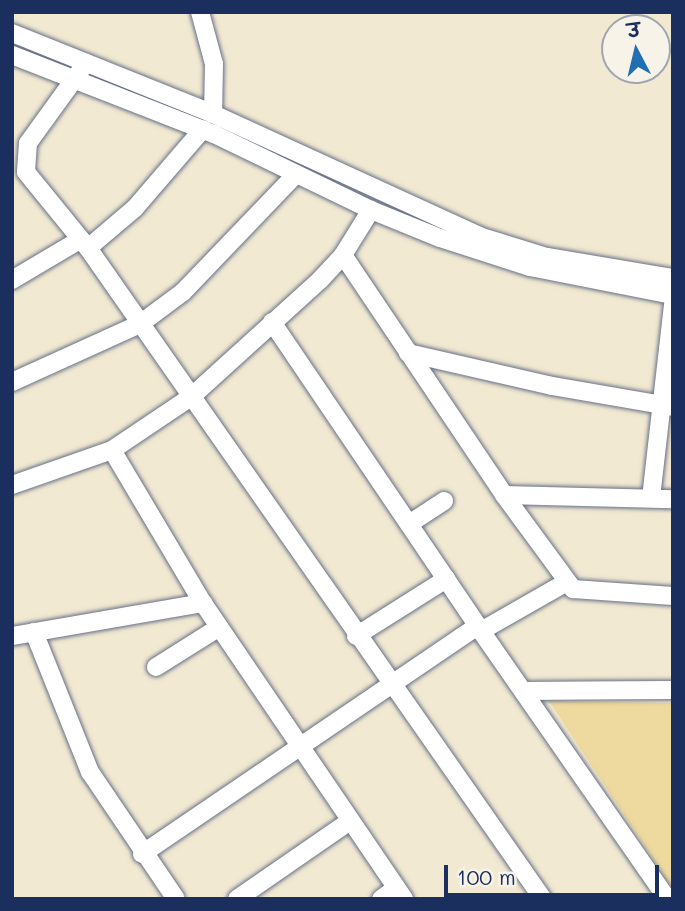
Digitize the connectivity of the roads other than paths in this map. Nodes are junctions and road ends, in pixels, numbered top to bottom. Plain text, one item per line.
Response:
1 (200, 12) edge
2 (12, 33) edge
3 (12, 55) edge
4 (86, 62) junction
5 (76, 81) junction
6 (208, 121) junction
7 (19, 156) edge
8 (296, 174) junction
9 (371, 210) junction
10 (85, 244) junction
11 (342, 255) junction
12 (673, 278) edge
13 (12, 280) edge
14 (673, 295) edge
15 (673, 304) edge
16 (272, 322) junction
17 (140, 324) junction
18 (408, 353) junction
19 (12, 382) edge
20 (191, 397) junction
21 (667, 406) edge
22 (113, 450) junction
23 (12, 485) edge
24 (504, 495) junction
25 (651, 498) junction
26 (673, 499) edge
27 (444, 502) dead end
28 (409, 524) junction
29 (446, 579) junction
30 (565, 583) junction
31 (673, 596) edge
32 (202, 603) junction
33 (218, 628) junction
34 (480, 628) junction
35 (34, 632) junction
36 (12, 636) edge
37 (356, 636) junction
38 (156, 667) dead end
39 (389, 683) junction
40 (673, 690) edge
41 (523, 691) junction
42 (298, 747) junction
43 (350, 821) junction
44 (142, 854) junction
45 (400, 893) edge
46 (176, 899) edge
47 (237, 899) edge
48 (381, 899) edge
49 (543, 899) edge
50 (667, 899) edge

1 - 6 street
2 - 4 street
3 - 5 street
4 - 5 street
4 - 6 street
5 - 6 street
5 - 7 street
6 - 8 street
6 - 10 street
6 - 12 street
7 - 10 street
8 - 9 street
8 - 17 street
9 - 11 street
9 - 14 street
10 - 13 street
10 - 17 street
11 - 16 street
11 - 18 street
15 - 21 street
16 - 20 street
16 - 28 street
17 - 19 street
17 - 20 street
18 - 21 street
18 - 24 street
20 - 22 street
20 - 37 street
21 - 25 street
22 - 23 street
22 - 32 street
24 - 25 street
24 - 30 street
25 - 26 street
27 - 28 street
28 - 29 street
29 - 34 street
29 - 37 street
30 - 31 street
30 - 34 street
32 - 33 street
32 - 35 street
33 - 38 street
33 - 42 street
34 - 39 street
34 - 41 street
35 - 36 street
35 - 44 street
37 - 39 street
39 - 42 street
39 - 49 street
40 - 41 street
41 - 50 street
42 - 43 street
42 - 44 street
43 - 45 street
43 - 47 street
44 - 46 street
45 - 48 street

